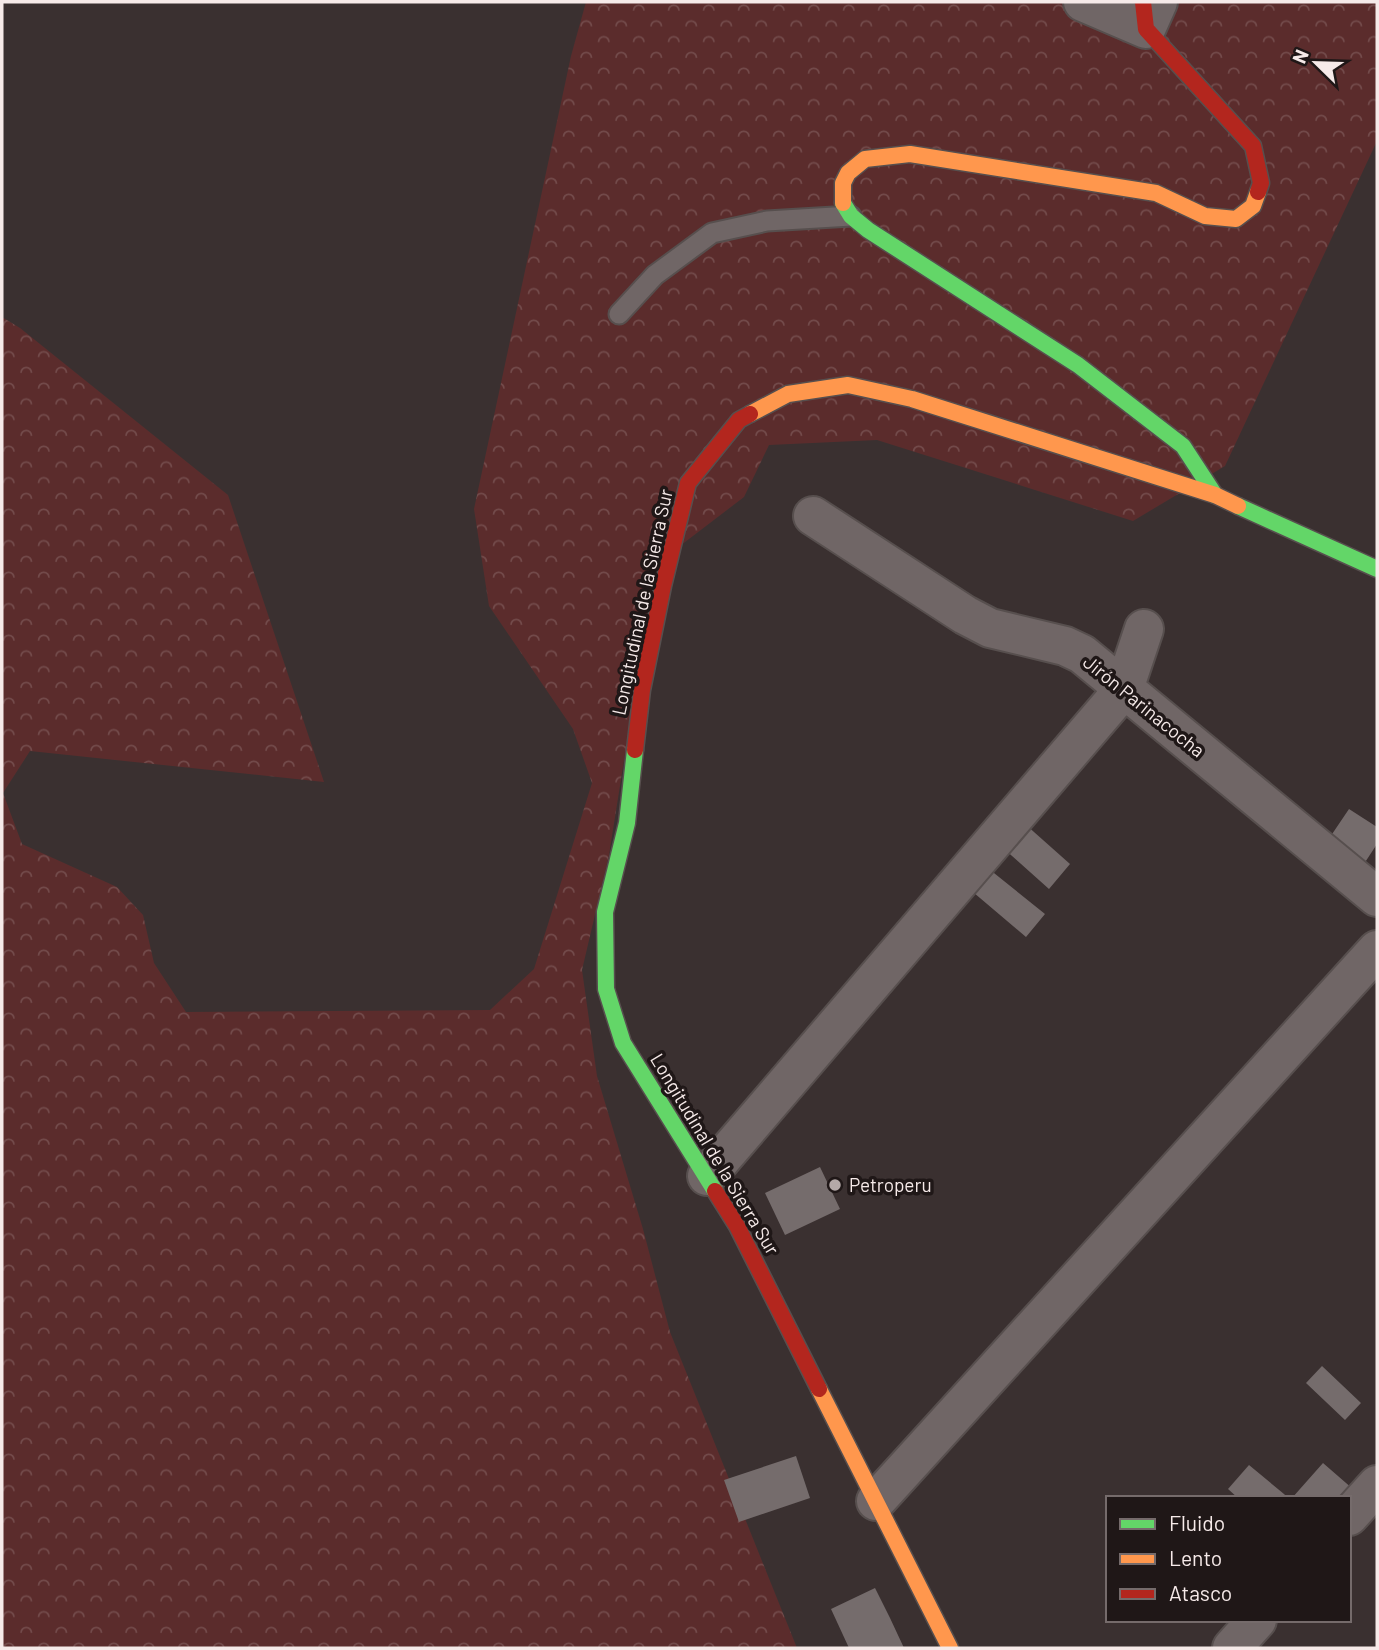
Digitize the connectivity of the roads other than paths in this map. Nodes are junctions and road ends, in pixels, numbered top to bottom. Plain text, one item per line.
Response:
1 (1083, 2) edge
2 (1149, 11) edge
3 (851, 216) junction
4 (619, 314) dead end
5 (1215, 495) junction
6 (813, 516) dead end
7 (1377, 569) edge
8 (1144, 629) dead end
9 (1124, 689) junction
10 (1377, 897) edge
11 (1377, 950) edge
12 (706, 1176) junction
13 (1377, 1485) edge
14 (876, 1501) junction
15 (1351, 1515) edge
16 (1255, 1622) edge
17 (950, 1648) edge
18 (1232, 1648) edge

1 - 2 street
2 - 3 main road
3 - 4 lane
3 - 5 main road
5 - 7 main road, Longitudinal de la Sierra Sur
5 - 12 main road, Longitudinal de la Sierra Sur
6 - 9 street, Jirón Parinacocha
8 - 9 street
9 - 10 street, Jirón Parinacocha
9 - 12 street
11 - 14 street
12 - 14 main road, Longitudinal de la Sierra Sur
13 - 15 street
14 - 17 main road, Longitudinal de la Sierra Sur
16 - 18 street

